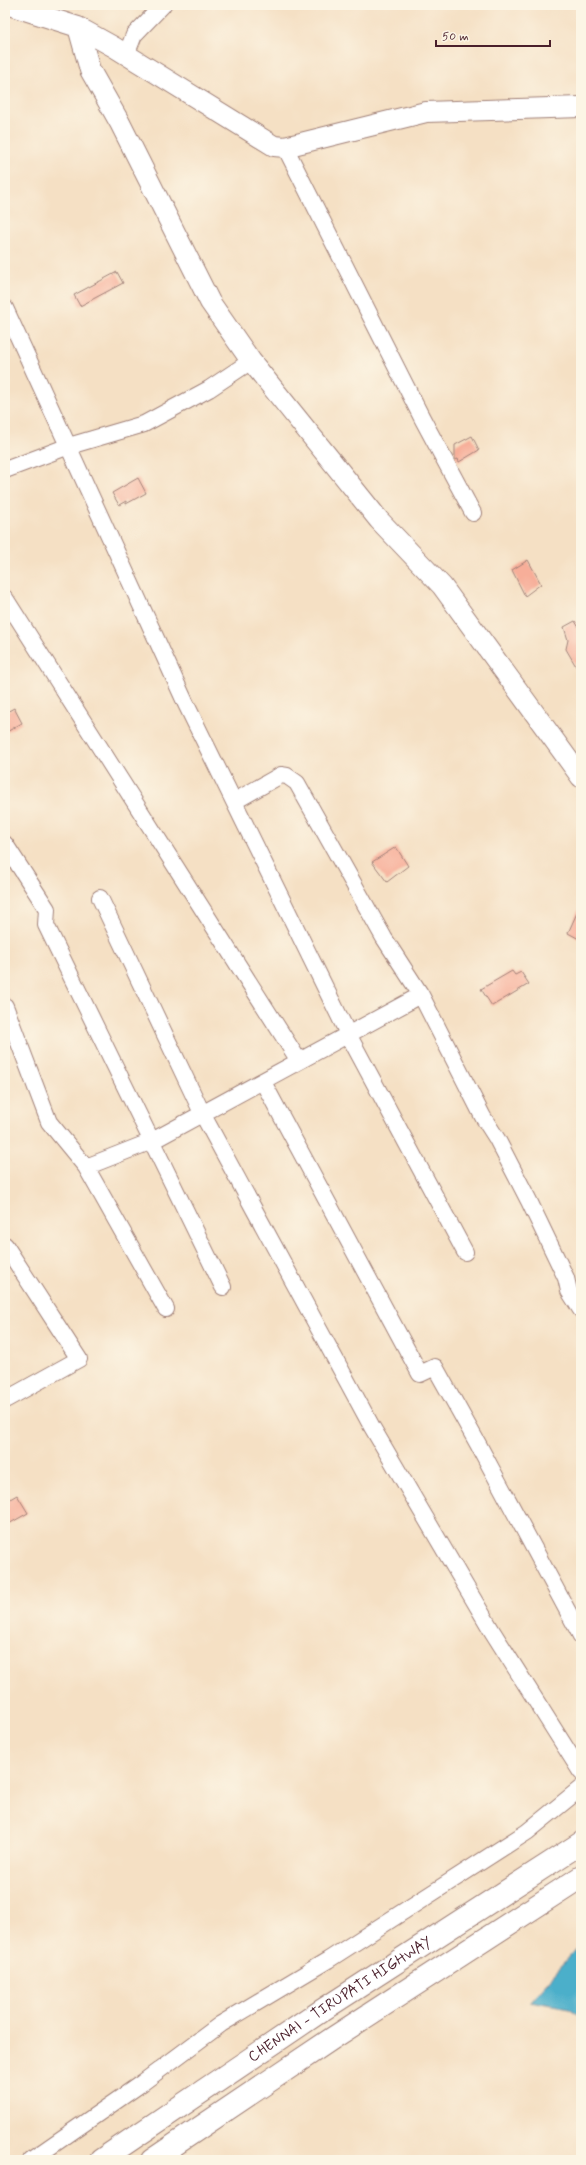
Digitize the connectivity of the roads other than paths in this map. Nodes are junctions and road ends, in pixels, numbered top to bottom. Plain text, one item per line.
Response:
1 (9, 5) edge
2 (164, 5) edge
3 (78, 27) junction
4 (126, 55) junction
5 (581, 107) edge
6 (285, 147) junction
7 (5, 308) edge
8 (251, 361) junction
9 (69, 446) junction
10 (5, 470) edge
11 (473, 514) dead end
12 (5, 598) edge
13 (581, 777) edge
14 (235, 801) junction
15 (5, 844) edge
16 (100, 898) dead end
17 (421, 995) junction
18 (5, 1006) edge
19 (348, 1034) junction
20 (299, 1061) junction
21 (263, 1082) junction
22 (203, 1115) junction
23 (152, 1141) junction
24 (86, 1167) junction
25 (5, 1245) edge
26 (465, 1252) dead end
27 (223, 1287) dead end
28 (166, 1310) dead end
29 (581, 1310) edge
30 (5, 1400) edge
31 (581, 1636) edge
32 (581, 1772) edge
33 (581, 1788) edge
34 (581, 1843) edge
35 (581, 1877) edge
36 (32, 2160) edge
37 (101, 2160) edge
38 (152, 2160) edge

1 - 3 main road
2 - 4 street
3 - 4 main road
3 - 8 main road
4 - 6 main road
5 - 6 main road
6 - 11 street
7 - 9 street
8 - 9 street
8 - 13 main road
9 - 10 street
9 - 14 street
12 - 20 street
14 - 17 street
14 - 19 street
15 - 23 street
16 - 22 street
17 - 19 street
17 - 29 street
18 - 24 street
19 - 20 street
19 - 26 street
20 - 21 street
21 - 22 street
21 - 31 street
22 - 23 street
22 - 32 street
23 - 24 street
23 - 27 street
24 - 28 street
25 - 30 street
33 - 36 street
34 - 37 highway, CHENNAI - TIRUPATI HIGHWAY
35 - 38 highway, CHENNAI - TIRUPATI HIGHWAY

